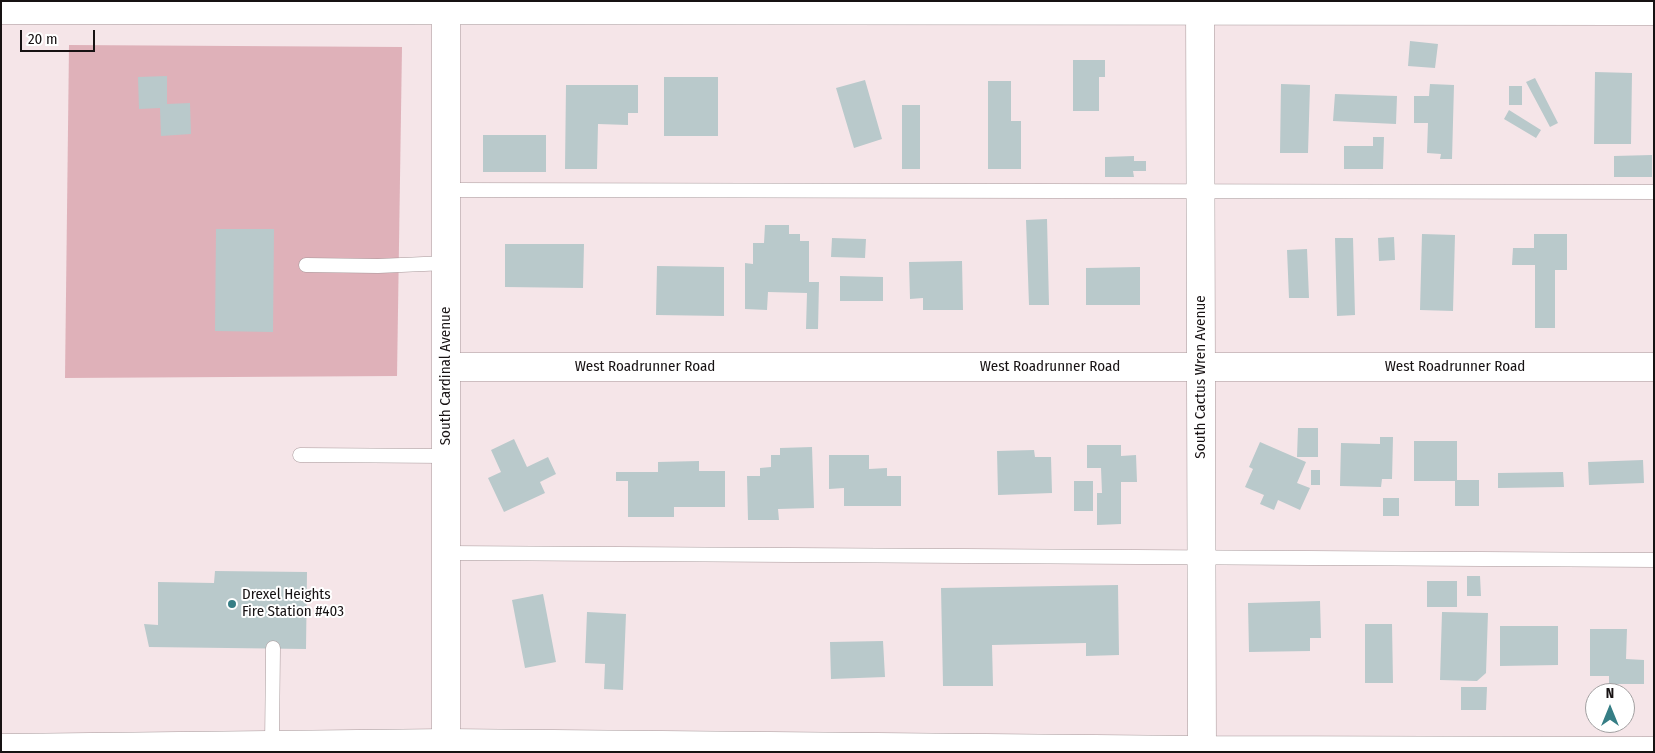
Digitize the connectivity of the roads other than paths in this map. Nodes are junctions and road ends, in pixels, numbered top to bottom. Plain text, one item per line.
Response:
1 (446, 6) edge
2 (1200, 6) edge
3 (1, 10) edge
4 (1654, 11) edge
5 (446, 190) junction
6 (1201, 191) junction
7 (1654, 192) edge
8 (446, 263) junction
9 (306, 264) dead end
10 (446, 367) junction
11 (1201, 367) junction
12 (1654, 367) edge
13 (300, 455) dead end
14 (446, 456) junction
15 (446, 552) junction
16 (1202, 558) junction
17 (1654, 560) edge
18 (272, 648) dead end
19 (272, 745) junction
20 (1, 748) edge
21 (446, 748) edge
22 (1202, 751) edge
23 (1654, 751) edge

1 - 2 street
1 - 3 street
1 - 5 street, South Cardinal Avenue
2 - 4 street
2 - 6 street, South Cactus Wren Avenue
5 - 6 lane
5 - 8 street, South Cardinal Avenue
6 - 7 lane
6 - 11 street, South Cactus Wren Avenue
8 - 9 lane
8 - 10 street, South Cardinal Avenue
10 - 11 street, West Roadrunner Road
10 - 14 street, South Cardinal Avenue
11 - 12 street, West Roadrunner Road
11 - 16 street, South Cactus Wren Avenue
13 - 14 lane
14 - 15 street, South Cardinal Avenue
15 - 16 lane
15 - 21 street, South Cardinal Avenue
16 - 17 lane
16 - 22 street, South Cactus Wren Avenue
18 - 19 lane
19 - 20 street
19 - 21 street
21 - 22 street
22 - 23 street

